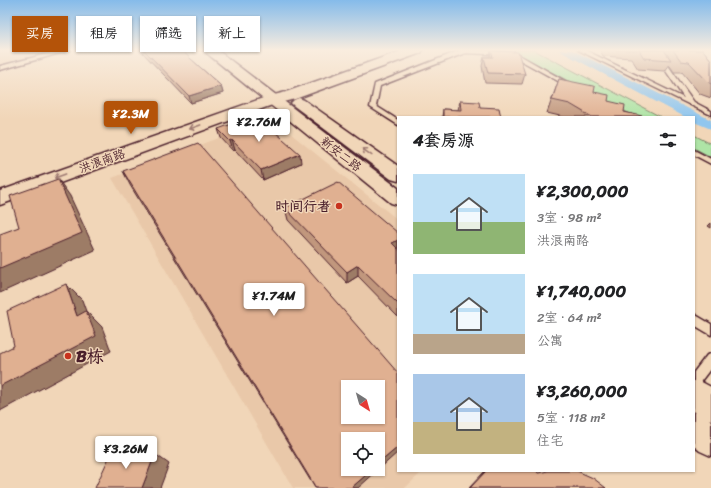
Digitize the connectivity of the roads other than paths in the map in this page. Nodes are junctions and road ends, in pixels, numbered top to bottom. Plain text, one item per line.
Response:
1 (245, 73) edge
2 (255, 73) edge
3 (339, 73) edge
4 (348, 73) edge
5 (408, 73) edge
6 (548, 73) edge
7 (627, 73) edge
8 (670, 73) edge
9 (576, 88) edge
10 (281, 95) junction
11 (692, 104) junction
12 (711, 113) edge
13 (397, 122) edge
14 (695, 153) edge
15 (711, 162) edge
16 (397, 174) edge
17 (397, 197) edge
18 (0, 198) edge
19 (695, 320) edge
20 (711, 330) edge
21 (711, 359) edge
22 (695, 380) edge
23 (695, 394) edge
24 (711, 405) edge
25 (695, 428) edge
26 (711, 440) edge

1 - 10 main road, 新安二路
2 - 10 main road, 新安二路
3 - 10 main road
4 - 10 main road
5 - 13 lane
6 - 9 lane
7 - 11 lane
8 - 11 lane
16 -> 10 main road, 新安二路
10 - 17 main road, 新安二路
10 -> 18 main road, 洪浪南路
11 - 12 lane
14 - 15 lane
19 - 20 lane
21 - 22 lane
23 - 24 main road
25 - 26 main road

